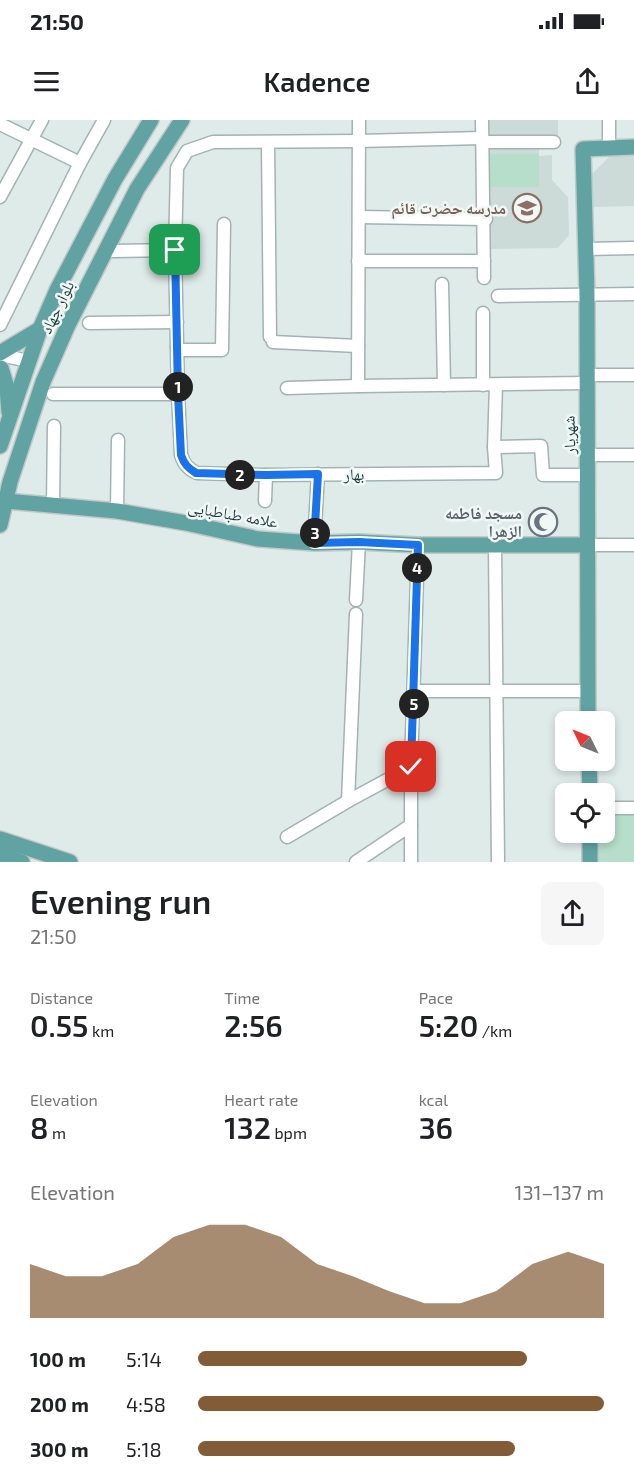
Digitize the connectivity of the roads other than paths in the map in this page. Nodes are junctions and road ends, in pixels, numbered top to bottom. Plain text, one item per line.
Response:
1 (42, 120) edge
2 (104, 120) edge
3 (151, 120) edge
4 (182, 120) edge
5 (358, 120) edge
6 (482, 120) edge
7 (609, 120) edge
8 (0, 124) edge
9 (32, 139) junction
10 (482, 140) junction
11 (359, 141) junction
12 (267, 142) junction
13 (554, 142) dead end
14 (634, 147) edge
15 (609, 148) junction
16 (80, 163) junction
17 (0, 197) edge
18 (359, 218) junction
19 (485, 219) junction
20 (224, 224) dead end
21 (634, 248) edge
22 (586, 249) junction
23 (175, 250) junction
24 (114, 251) dead end
25 (358, 261) junction
26 (484, 261) junction
27 (484, 278) dead end
28 (442, 284) dead end
29 (634, 294) edge
30 (587, 295) junction
31 (498, 296) dead end
32 (483, 313) dead end
33 (177, 322) junction
34 (89, 323) dead end
35 (0, 326) edge
36 (40, 329) junction
37 (358, 346) junction
38 (177, 347) junction
39 (0, 354) edge
40 (49, 367) junction
41 (0, 368) edge
42 (26, 368) junction
43 (634, 375) edge
44 (587, 379) junction
45 (444, 385) junction
46 (490, 385) junction
47 (358, 386) junction
48 (48, 388) junction
49 (287, 388) dead end
50 (178, 394) junction
51 (10, 417) junction
52 (54, 426) dead end
53 (118, 440) dead end
54 (0, 446) edge
55 (494, 447) junction
56 (588, 455) junction
57 (634, 455) edge
58 (318, 474) junction
59 (266, 475) junction
60 (588, 475) junction
61 (6, 501) junction
62 (264, 501) dead end
63 (53, 505) junction
64 (117, 511) junction
65 (0, 525) edge
66 (359, 542) junction
67 (314, 543) junction
68 (418, 545) junction
69 (495, 545) junction
70 (587, 545) junction
71 (634, 545) edge
72 (356, 600) dead end
73 (356, 614) dead end
74 (414, 691) junction
75 (496, 691) junction
76 (587, 691) junction
77 (588, 711) edge
78 (411, 767) junction
79 (348, 801) junction
80 (615, 808) edge
81 (634, 808) edge
82 (411, 825) junction
83 (287, 837) dead end
84 (0, 839) edge
85 (590, 843) edge
86 (0, 854) edge
87 (22, 862) edge
88 (70, 862) edge
89 (356, 862) edge
90 (411, 862) edge
91 (498, 862) edge
92 (590, 862) edge

1 - 9 street
2 - 16 street
3 - 36 main road, بلوار جهاد
4 - 40 main road, بلوار جهاد
5 - 11 street
6 - 10 street
7 - 15 street
8 - 9 street
9 - 16 street
9 - 17 street
10 - 11 street, بهار
10 - 13 street, بهار
10 - 19 street
11 - 12 street, بهار
11 - 18 street
12 - 23 street, بهار
12 - 37 street
14 - 15 main road
15 - 22 main road, شهریار
16 - 35 street
18 - 19 street
18 - 25 street
19 - 26 street
20 - 38 street
21 - 22 street
22 - 30 main road, شهریار
23 - 24 street
23 - 33 street, بهار
25 - 26 street
25 - 37 street
26 - 27 street
28 - 45 street
29 - 30 street
30 - 31 street
30 - 44 main road, شهریار
32 - 46 street, بهار
33 - 34 street
33 - 38 street, بهار
36 - 39 main road
36 - 42 main road, بلوار جهاد
37 - 47 street
38 - 50 street, بهار
39 - 42 street
40 - 42 main road
40 - 48 main road, بلوار جهاد
41 - 42 street
41 - 51 main road
42 - 48 main road
42 - 51 main road, بلوار جهاد
43 - 44 street
44 - 46 street
44 - 56 main road, شهریار
45 - 46 street
45 - 47 street
46 - 55 street, بهار
47 - 49 street
48 - 50 street
48 - 61 main road, بلوار جهاد
50 - 59 street, بهار
51 - 54 main road, بلوار جهاد
52 - 63 street
53 - 64 street
55 - 58 street, بهار
55 - 60 street
56 - 57 street
56 - 60 main road, شهریار
58 - 59 street, بهار
58 - 67 street
59 - 62 street
60 - 70 main road, شهریار
61 - 63 main road, علامه طباطبایی
61 - 65 main road, بلوار جهاد
63 - 64 main road, علامه طباطبایی
64 - 67 main road, علامه طباطبایی
66 - 67 main road, علامه طباطبایی
66 - 68 main road, علامه طباطبایی
66 - 72 street
68 - 69 main road, علامه طباطبایی
68 - 74 street
69 - 70 main road, علامه طباطبایی
69 - 75 street
70 - 71 street, علامه طباطبایی
70 - 76 main road, شهریار
73 - 79 street
74 - 75 street
74 - 78 street
75 - 76 street
75 - 91 street
76 - 77 main road, شهریار
78 - 79 street
78 - 82 street
79 - 83 street
80 - 81 street
82 - 89 street
82 - 90 street
84 - 88 main road
85 - 92 main road
86 - 87 main road

